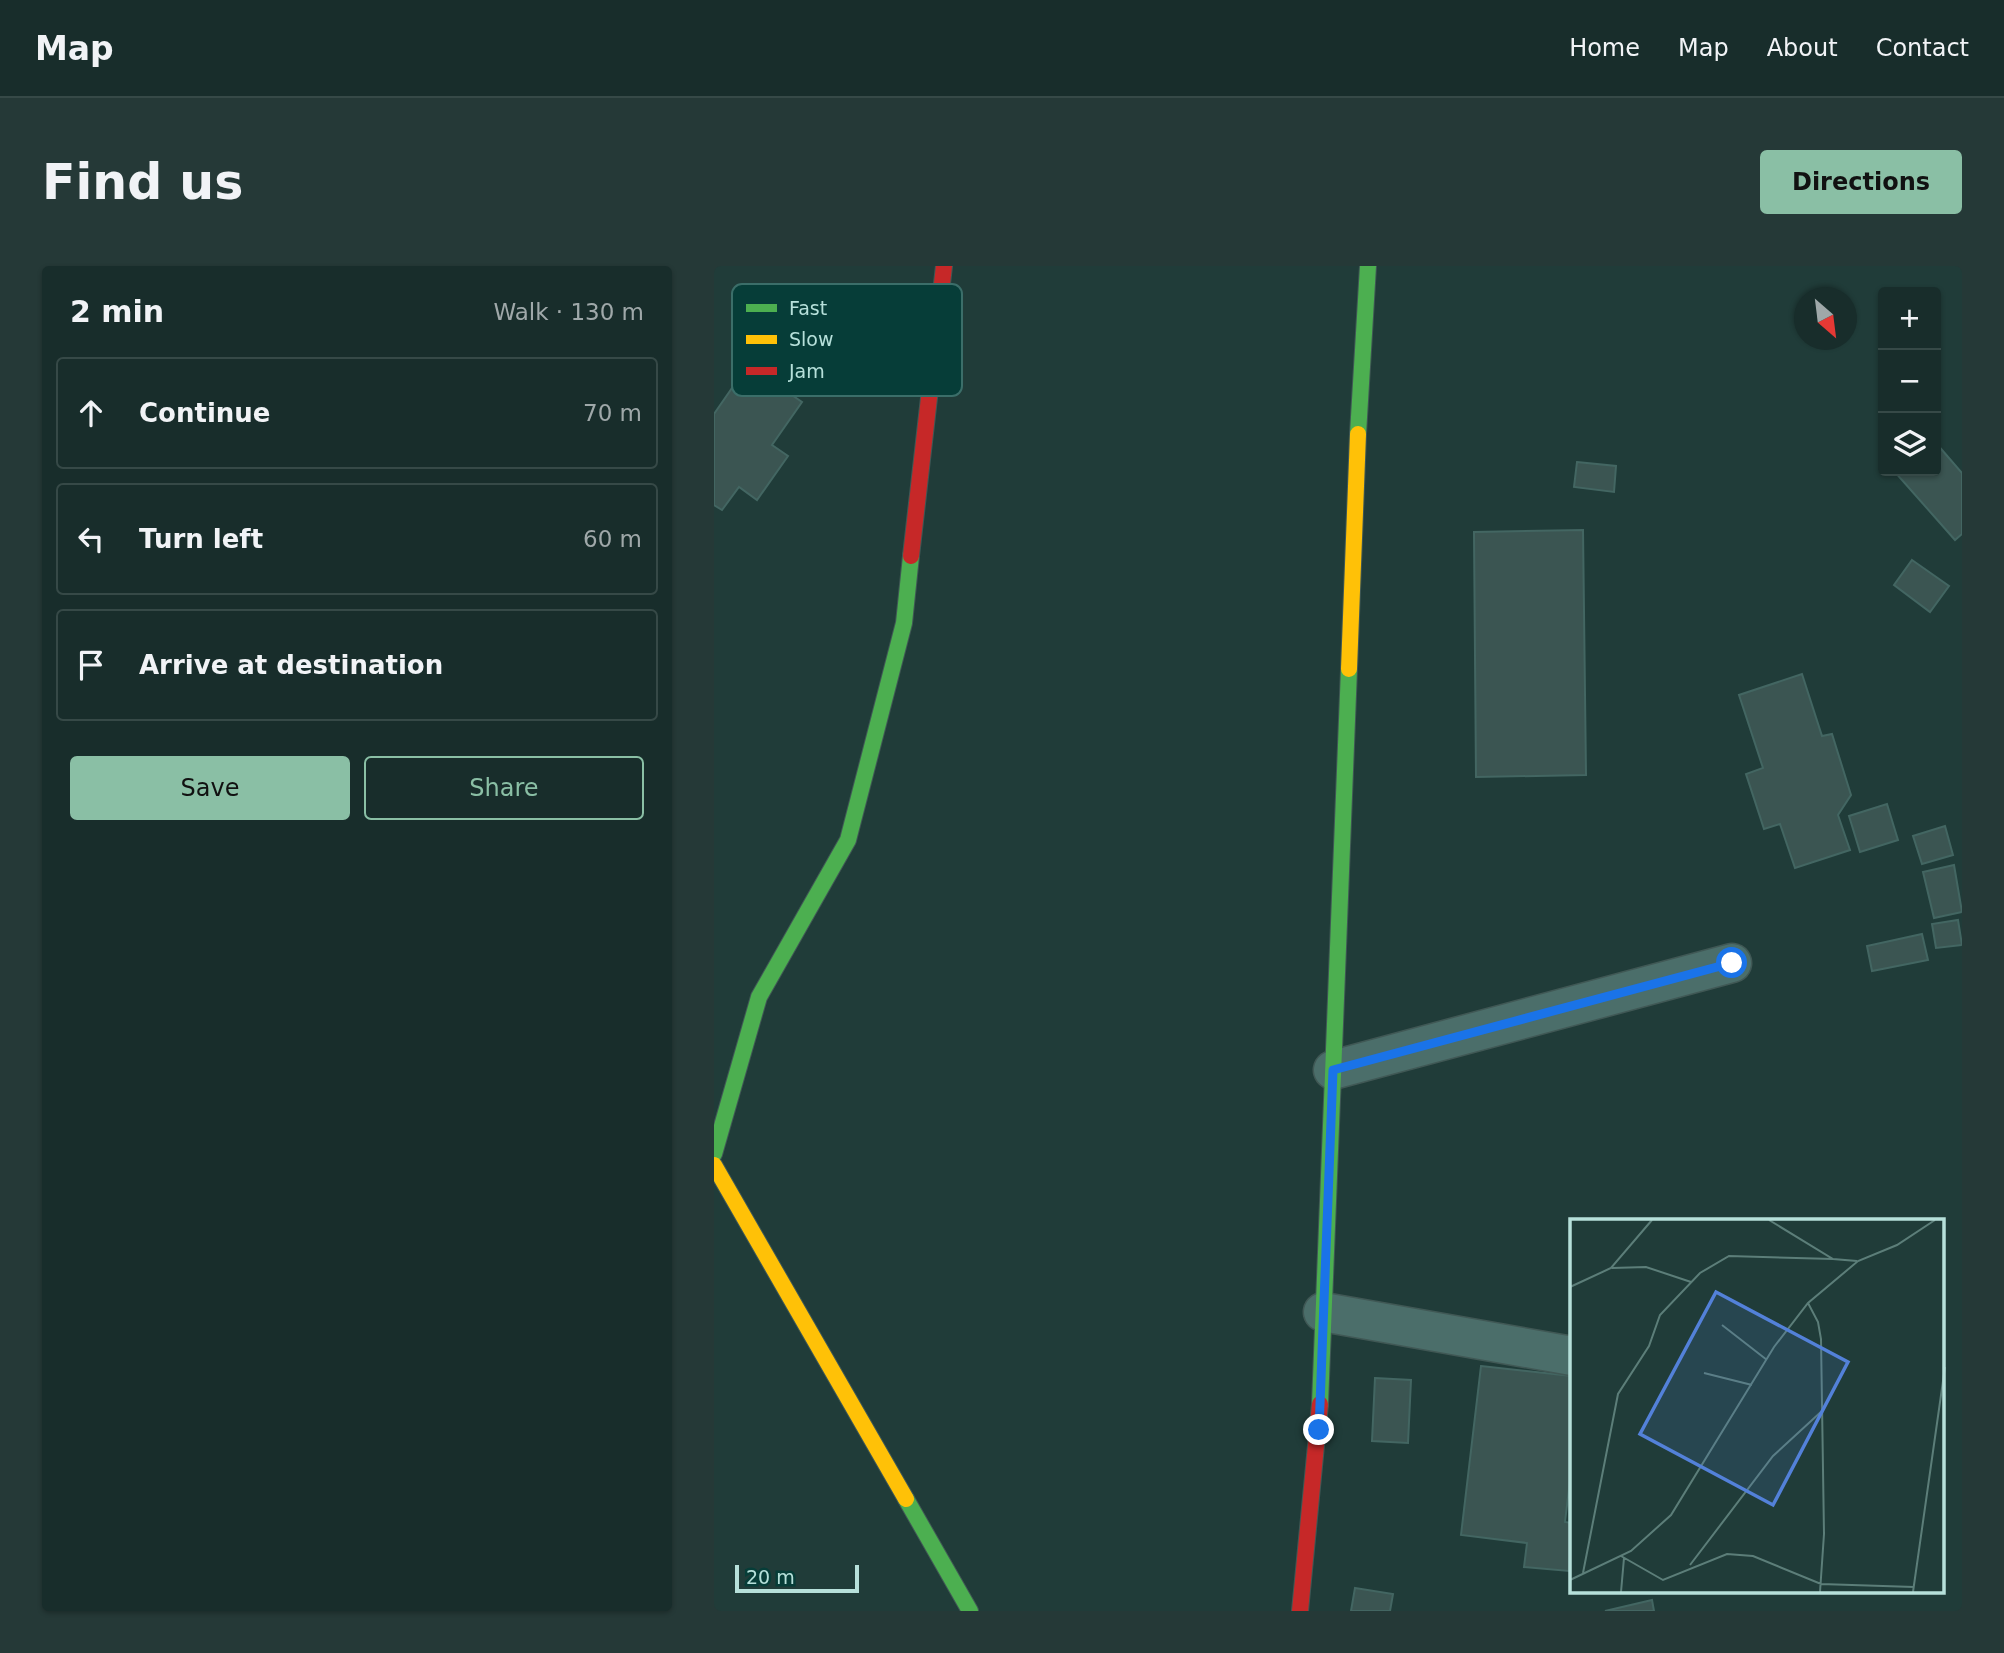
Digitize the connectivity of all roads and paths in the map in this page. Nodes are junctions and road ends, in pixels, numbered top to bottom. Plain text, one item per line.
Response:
1 (944, 266) edge
2 (1368, 266) edge
3 (942, 284) edge
4 (929, 396) edge
5 (1732, 963) dead end
6 (1333, 1070) junction
7 (714, 1154) edge
8 (714, 1165) edge
9 (1323, 1311) junction
10 (1570, 1356) edge
11 (970, 1611) edge
12 (1300, 1611) edge

1 - 3 street
2 - 6 street
4 - 7 street
5 - 6 street
6 - 9 street
8 - 11 street
9 - 10 street
9 - 12 street

